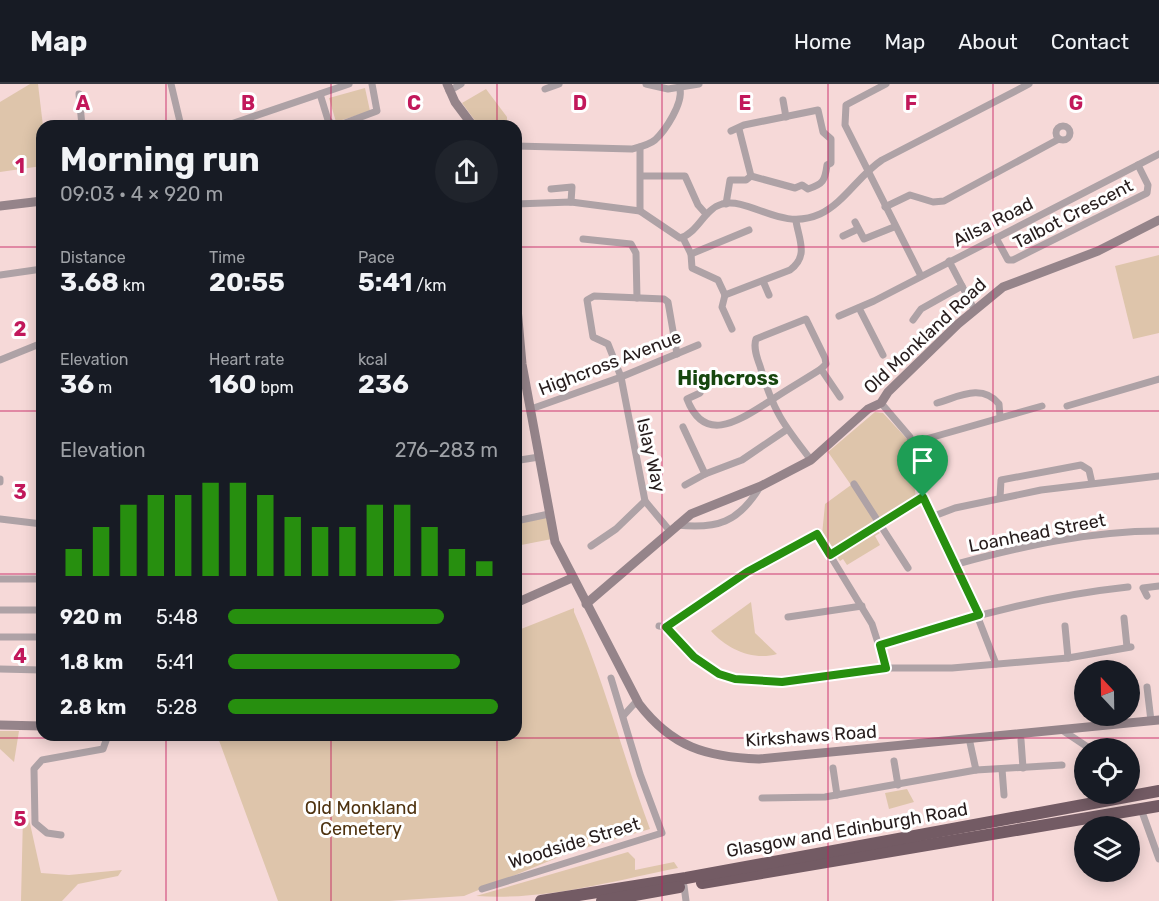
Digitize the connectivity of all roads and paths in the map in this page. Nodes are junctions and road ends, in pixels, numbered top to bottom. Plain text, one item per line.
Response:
1 (171, 84) edge
2 (349, 84) edge
3 (372, 84) edge
4 (461, 84) edge
5 (559, 84) edge
6 (646, 84) edge
7 (699, 84) edge
8 (886, 84) edge
9 (1029, 84) edge
10 (339, 86) edge
11 (448, 87) edge
12 (545, 89) dead end
13 (680, 89) junction
14 (79, 94) dead end
15 (320, 94) junction
16 (783, 100) dead end
17 (786, 117) junction
18 (81, 120) edge
19 (180, 120) edge
20 (243, 120) edge
21 (328, 120) edge
22 (352, 120) edge
23 (469, 120) edge
24 (1059, 139) dead end
25 (522, 146) edge
26 (640, 147) junction
27 (1159, 154) edge
28 (1138, 165) junction
29 (867, 170) junction
30 (641, 176) junction
31 (751, 176) junction
32 (551, 189) dead end
33 (36, 202) edge
34 (571, 202) junction
35 (522, 204) edge
36 (726, 204) junction
37 (0, 206) edge
38 (885, 207) junction
39 (640, 210) junction
40 (706, 214) junction
41 (1159, 220) edge
42 (796, 221) junction
43 (732, 227) dead end
44 (894, 227) junction
45 (749, 230) dead end
46 (735, 236) junction
47 (843, 236) dead end
48 (683, 238) junction
49 (996, 238) junction
50 (583, 239) dead end
51 (691, 254) junction
52 (949, 261) junction
53 (36, 270) edge
54 (0, 275) edge
55 (921, 276) junction
56 (763, 281) junction
57 (962, 286) junction
58 (725, 295) junction
59 (769, 295) dead end
60 (637, 298) junction
61 (859, 308) junction
62 (974, 309) junction
63 (839, 316) dead end
64 (913, 321) dead end
65 (732, 329) dead end
66 (36, 345) edge
67 (698, 345) dead end
68 (677, 354) junction
69 (883, 355) dead end
70 (0, 360) edge
71 (821, 369) junction
72 (522, 375) edge
73 (621, 377) junction
74 (1159, 379) edge
75 (700, 393) dead end
76 (840, 397) dead end
77 (770, 401) junction
78 (881, 403) junction
79 (937, 403) dead end
80 (1042, 406) dead end
81 (1066, 406) dead end
82 (531, 409) junction
83 (1000, 417) junction
84 (683, 427) dead end
85 (786, 430) junction
86 (912, 443) junction
87 (539, 457) junction
88 (522, 460) edge
89 (811, 460) junction
90 (705, 474) junction
91 (1159, 476) edge
92 (1092, 483) junction
93 (854, 484) dead end
94 (685, 485) dead end
95 (761, 486) junction
96 (923, 497) junction
97 (1000, 498) junction
98 (645, 501) junction
99 (549, 514) junction
100 (934, 516) junction
101 (0, 519) edge
102 (522, 520) edge
103 (36, 523) edge
104 (880, 523) junction
105 (673, 528) junction
106 (1159, 531) edge
107 (591, 546) dead end
108 (830, 555) junction
109 (957, 564) junction
110 (908, 568) dead end
111 (572, 578) junction
112 (0, 579) edge
113 (36, 579) edge
114 (1159, 586) edge
115 (1128, 587) dead end
116 (1147, 596) dead end
117 (522, 600) edge
118 (586, 604) junction
119 (862, 606) junction
120 (0, 610) edge
121 (36, 610) edge
122 (979, 615) junction
123 (788, 618) dead end
124 (1124, 618) dead end
125 (1065, 626) dead end
126 (0, 637) edge
127 (36, 637) edge
128 (880, 645) junction
129 (1068, 658) junction
130 (996, 664) junction
131 (886, 668) junction
132 (0, 669) edge
133 (36, 670) edge
134 (611, 678) dead end
135 (1147, 687) dead end
136 (639, 704) junction
137 (624, 715) junction
138 (1155, 720) edge
139 (0, 725) edge
140 (36, 725) edge
141 (1060, 728) junction
142 (969, 738) junction
143 (1074, 738) edge
144 (1021, 740) dead end
145 (106, 741) edge
146 (894, 761) dead end
147 (1062, 765) dead end
148 (833, 768) dead end
149 (1023, 768) junction
150 (1002, 769) junction
151 (976, 770) junction
152 (898, 785) junction
153 (1159, 791) edge
154 (837, 795) junction
155 (1004, 795) dead end
156 (762, 798) dead end
157 (1159, 806) edge
158 (1141, 809) junction
159 (61, 835) dead end
160 (1159, 859) edge
161 (684, 886) junction
162 (482, 889) dead end
163 (541, 901) edge
164 (602, 901) edge
165 (686, 901) edge

1 - 19 street
2 - 10 street
3 - 22 street
4 - 11 street
5 - 12 street
6 - 13 street
7 - 13 street
8 - 29 street
9 - 29 street
10 - 15 street
11 - 23 street
13 - 26 street
14 - 18 street
15 - 20 street
15 - 21 street
16 - 17 street
17 - 31 street
17 - 31 street
24 - 38 street
25 - 26 street
26 - 30 street
27 - 28 street, Ailsa Road
28 - 49 street, Ailsa Road
28 - 49 street, Talbot Crescent
29 - 38 street
29 - 42 street
30 - 39 street
30 - 40 street
31 - 36 street
32 - 34 street
33 - 37 street
34 - 35 street
34 - 39 street
36 - 40 street
36 - 42 street
38 - 44 street
39 - 48 street
40 - 48 street
41 - 62 street, Old Monkland Road
42 - 56 street
43 - 46 street
44 - 47 street
44 - 55 street
45 - 46 street
46 - 51 street
48 - 51 street
49 - 52 street, Ailsa Road
50 - 60 street
51 - 58 street
52 - 55 street, Ailsa Road
52 - 57 street
53 - 54 street
55 - 61 street, Ailsa Road
56 - 58 street
56 - 59 street
57 - 62 street
57 - 64 street
58 - 65 street
60 - 68 street
60 - 73 street, Islay Way
61 - 63 street, Ailsa Road
61 - 69 street
62 - 78 street, Old Monkland Road
66 - 70 street
67 - 68 street, Highcross Avenue
68 - 73 street, Highcross Avenue
71 - 76 street
71 - 77 street
71 - 77 street
72 - 82 street
73 - 82 street, Highcross Avenue
73 - 98 street, Islay Way
74 - 81 street
75 - 77 street
77 - 85 street
78 - 86 street
78 - 89 street, Old Monkland Road
79 - 83 street
80 - 83 street
82 - 87 street
83 - 86 street
84 - 90 street
85 - 89 street
85 - 90 street
86 - 96 street
87 - 88 street
87 - 99 street
89 - 95 street, Old Monkland Road
90 - 94 street
91 - 92 street
92 - 97 street
92 - 97 street
93 - 104 street
95 - 105 street, Old Monkland Road
95 - 105 street, Old Monkland Road
96 - 100 street
96 - 104 street
97 - 100 street
98 - 105 street, Islay Way
98 - 107 street
99 - 102 street
99 - 111 street
100 - 109 street
101 - 103 street
104 - 108 street
104 - 110 street
105 - 118 street, Old Monkland Road
106 - 109 street, Loanhead Street
108 - 119 street
108 - 131 street
109 - 122 street
111 - 117 street
111 - 118 street
112 - 113 street
114 - 116 street
115 - 122 street
118 - 136 street, Kirkshaws Road
119 - 123 street
119 - 128 street
120 - 121 street
122 - 128 street
122 - 130 street
124 - 129 street
125 - 129 street
126 - 127 street
128 - 131 street
129 - 130 street
130 - 131 street
132 - 133 street
134 - 137 street, Woodside Street
135 - 138 street
136 - 137 street
136 - 142 street, Kirkshaws Road
137 - 162 street, Woodside Street
138 - 141 street, Kirkshaws Road
139 - 140 street
141 - 142 street, Kirkshaws Road
141 - 143 street
142 - 151 street
144 - 149 street
145 - 159 street
146 - 152 street
147 - 149 street
148 - 154 street
149 - 150 street
150 - 151 street
150 - 155 street
151 - 152 street
152 - 154 street
153 - 163 highway, Glasgow and Edinburgh Road
154 - 156 street
157 - 158 highway, Glasgow and Edinburgh Road
158 - 160 street
158 - 161 highway, Glasgow and Edinburgh Road
161 - 164 highway, Glasgow and Edinburgh Road
161 - 165 street

